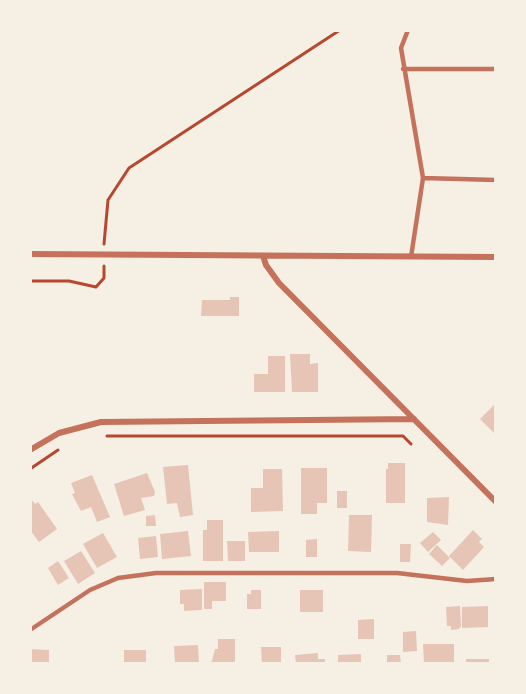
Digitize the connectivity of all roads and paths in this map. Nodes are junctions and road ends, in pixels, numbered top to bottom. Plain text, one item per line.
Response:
1 (339, 30) edge
2 (408, 30) edge
3 (403, 69) junction
4 (496, 69) edge
5 (423, 178) junction
6 (496, 180) edge
7 (104, 238) dead end
8 (30, 254) edge
9 (263, 256) junction
10 (411, 256) junction
11 (496, 256) edge
12 (104, 266) dead end
13 (30, 281) edge
14 (414, 419) junction
15 (101, 436) dead end
16 (411, 444) dead end
17 (59, 449) dead end
18 (30, 450) edge
19 (30, 469) edge
20 (496, 502) edge
21 (496, 579) edge
22 (30, 630) edge

1 - 7 path
2 - 3 lane
3 - 4 lane
3 - 5 lane
5 - 6 lane
5 - 10 lane
8 - 9 street
9 - 10 street
9 - 14 street
10 - 11 street
12 - 13 path
14 - 18 street
14 - 20 street
15 - 16 path
17 - 19 path
21 - 22 lane

